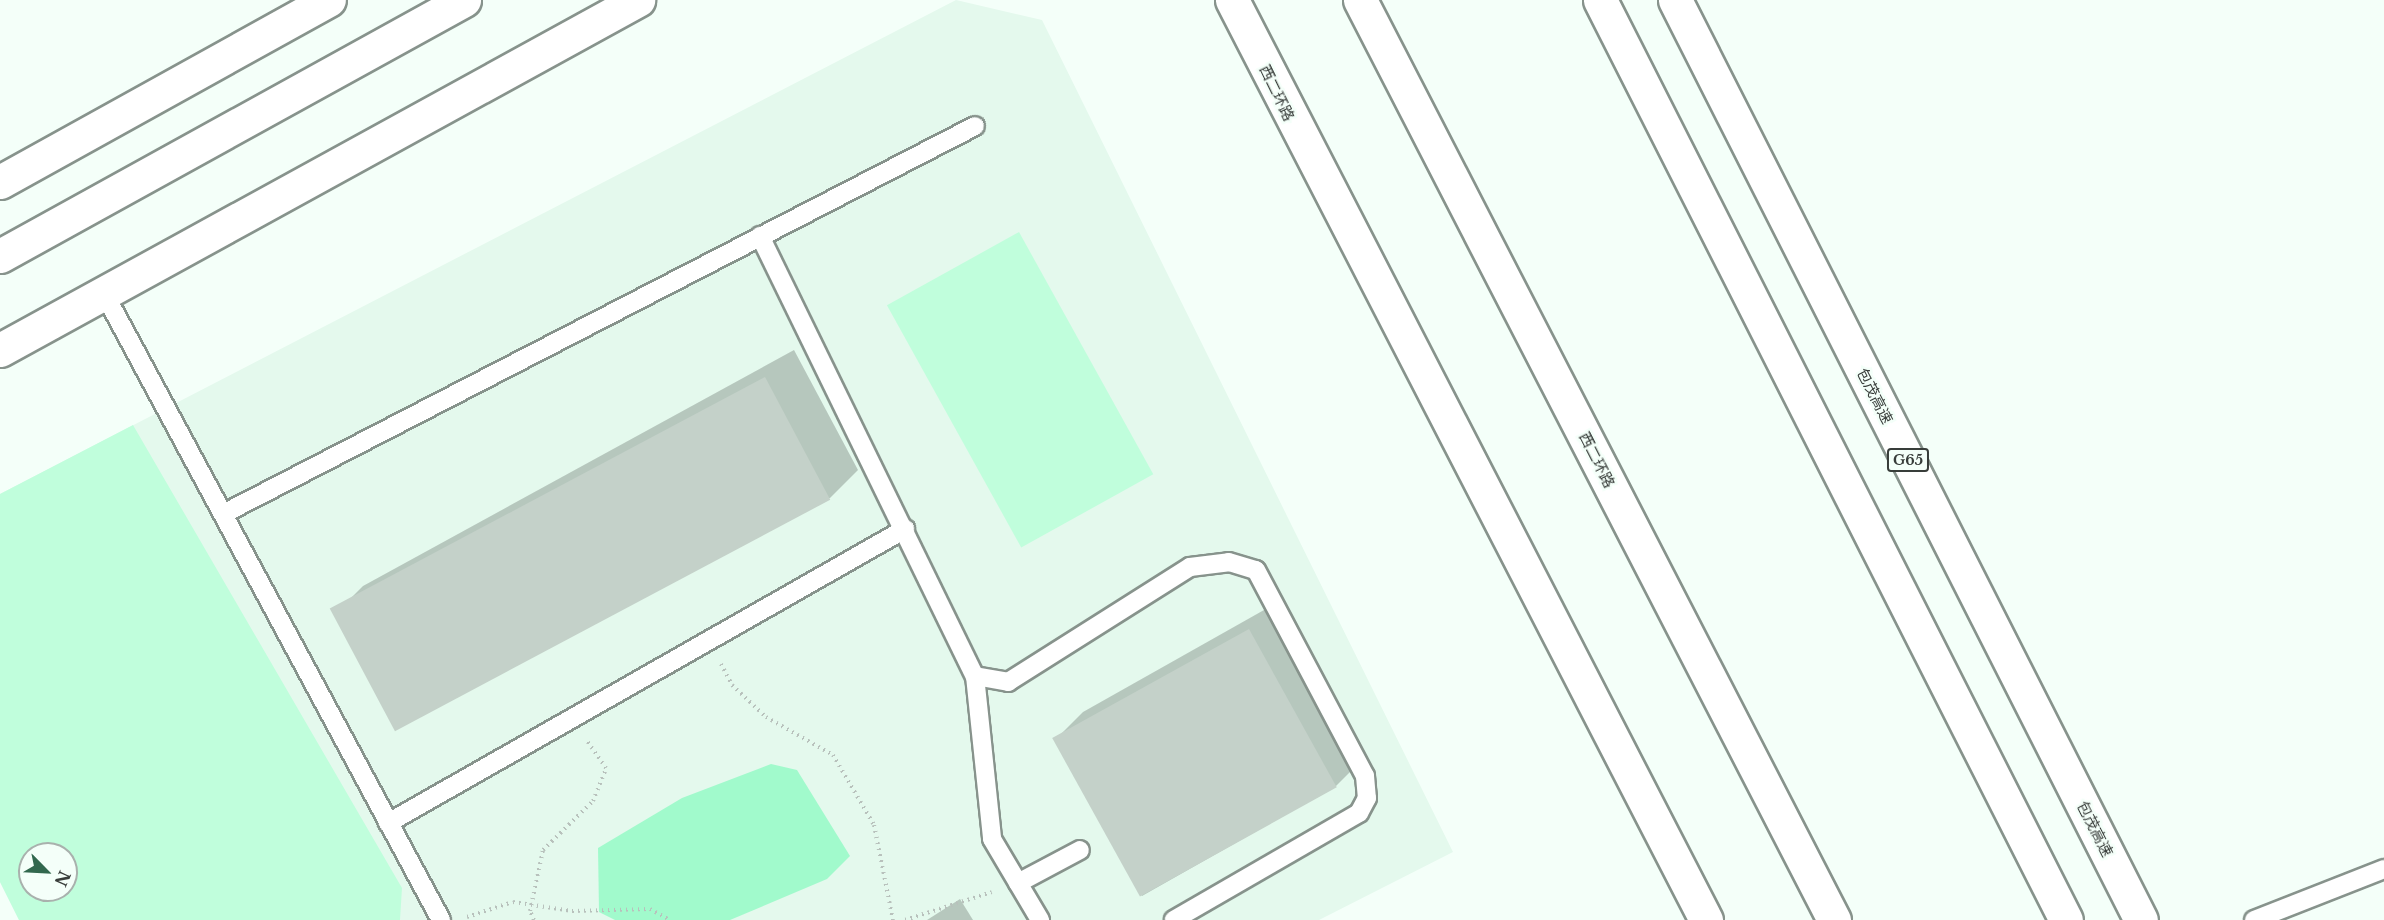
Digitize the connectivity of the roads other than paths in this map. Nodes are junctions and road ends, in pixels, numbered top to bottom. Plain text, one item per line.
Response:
1 (329, 0) edge
2 (464, 0) edge
3 (638, 0) edge
4 (1206, 0) edge
5 (1232, 0) edge
6 (1360, 0) edge
7 (1600, 0) edge
8 (1675, 0) edge
9 (1281, 101) junction
10 (975, 126) dead end
11 (0, 182) edge
12 (760, 236) junction
13 (0, 256) edge
14 (104, 293) junction
15 (0, 350) edge
16 (223, 514) junction
17 (905, 529) junction
18 (975, 676) junction
19 (388, 823) junction
20 (1080, 850) dead end
21 (2384, 869) edge
22 (1018, 884) junction
23 (441, 920) edge
24 (1040, 920) edge
25 (1174, 920) edge
26 (1706, 920) edge
27 (1834, 920) edge
28 (2066, 920) edge
29 (2141, 920) edge
30 (2254, 920) edge

1 - 11 main road
2 - 13 main road
3 - 14 main road
4 - 9 main road
5 - 9 main road, 西二环路
6 - 27 main road, 西二环路
7 - 28 main road
8 - 29 main road, 包茂高速 / G65
9 - 26 main road, 西二环路
10 - 12 lane
12 - 16 lane
12 - 17 lane
14 - 15 main road
14 - 16 lane
16 - 19 lane
17 - 18 lane
17 - 19 lane
18 - 22 lane
18 - 25 lane
19 - 23 lane
20 - 22 lane
21 - 30 lane
22 - 24 lane

